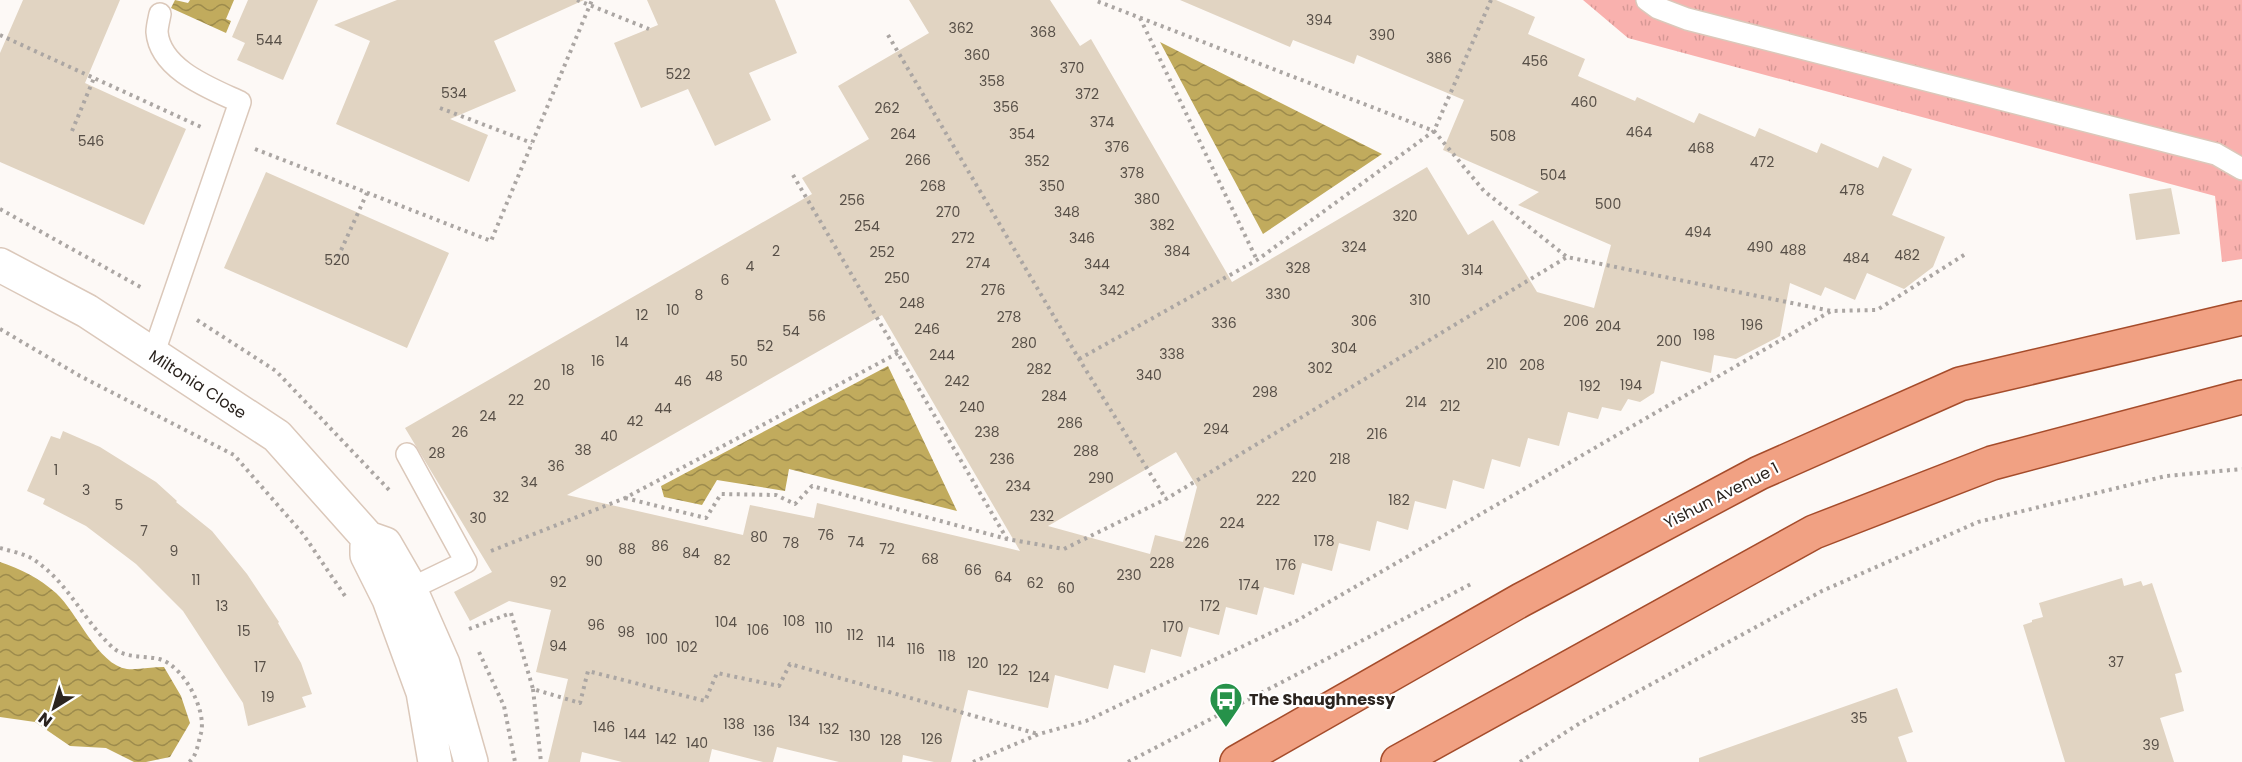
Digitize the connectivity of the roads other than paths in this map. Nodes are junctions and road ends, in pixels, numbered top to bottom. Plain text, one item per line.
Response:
1 (1647, 0) edge
2 (160, 14) dead end
3 (2242, 169) edge
4 (0, 265) edge
5 (2242, 318) edge
6 (153, 355) junction
7 (2242, 397) edge
8 (407, 454) dead end
9 (399, 594) junction
10 (435, 762) edge
11 (471, 762) edge
12 (1237, 762) edge
13 (1398, 762) edge

1 - 3 lane
2 - 6 lane
4 - 6 street, Miltonia Close
5 - 12 main road, Yishun Avenue 1
6 - 9 street, Miltonia Close
7 - 13 main road
8 - 9 lane
9 - 10 street, Miltonia Close
9 - 11 street, Miltonia Close

